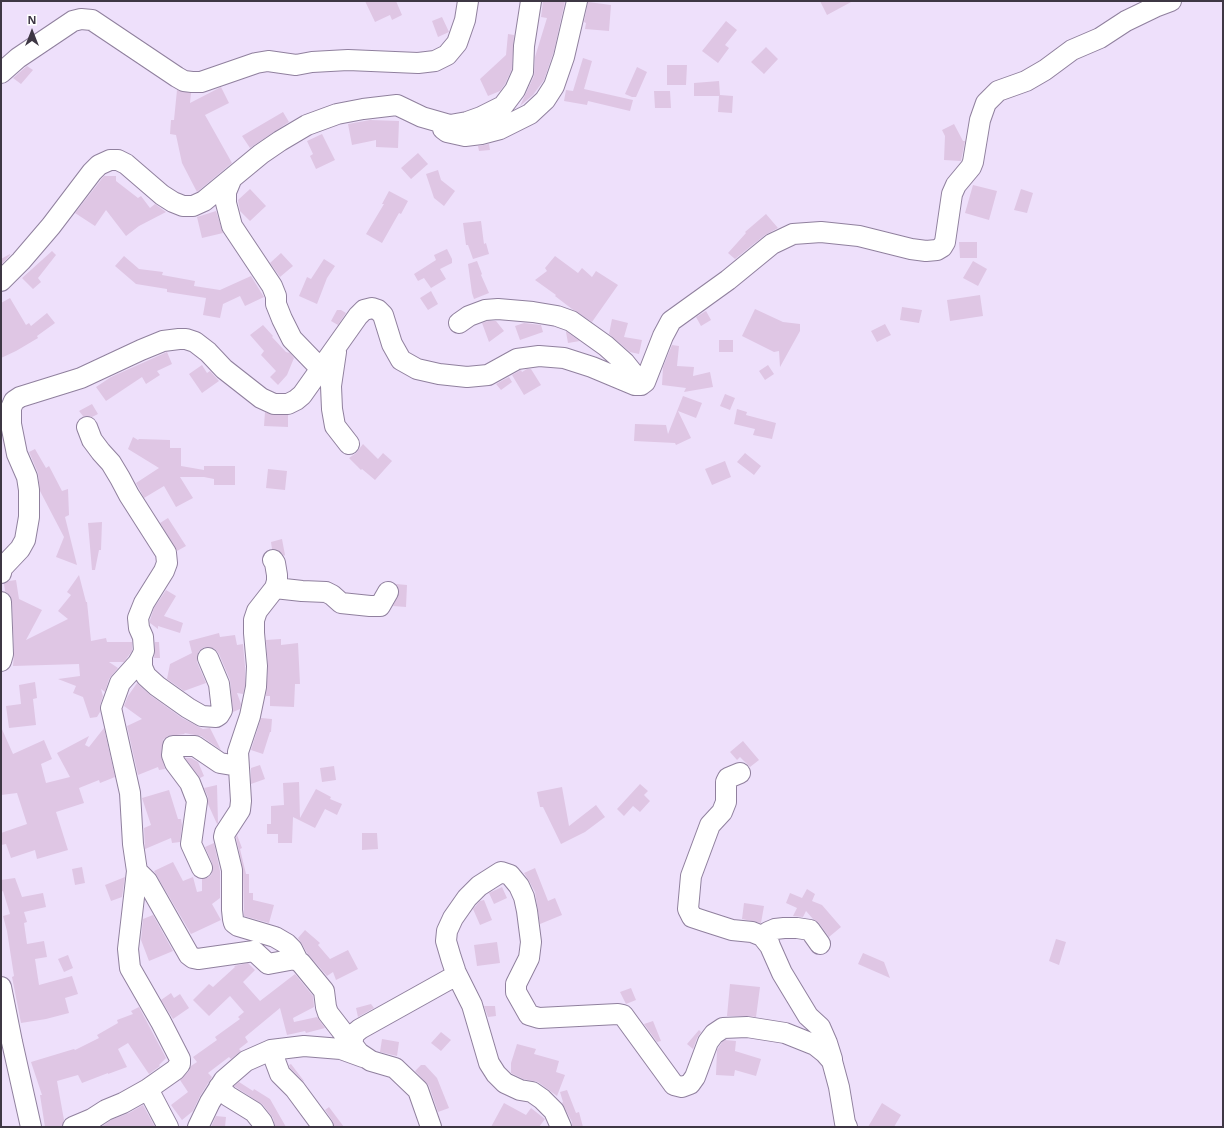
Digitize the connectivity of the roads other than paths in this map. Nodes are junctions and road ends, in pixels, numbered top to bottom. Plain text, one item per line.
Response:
1 (468, 1) edge
2 (531, 1) edge
3 (577, 1) edge
4 (1171, 1) edge
5 (1, 73) edge
6 (434, 121) junction
7 (231, 180) junction
8 (1, 281) edge
9 (459, 323) dead end
10 (336, 348) junction
11 (321, 369) junction
12 (641, 385) junction
13 (87, 427) dead end
14 (348, 444) dead end
15 (273, 560) dead end
16 (1, 573) edge
17 (275, 588) junction
18 (388, 592) dead end
19 (1, 602) edge
20 (142, 656) junction
21 (208, 658) dead end
22 (1, 662) edge
23 (238, 766) junction
24 (740, 773) dead end
25 (202, 868) dead end
26 (137, 871) junction
27 (820, 944) dead end
28 (770, 946) junction
29 (298, 960) junction
30 (456, 973) junction
31 (1, 987) edge
32 (271, 1050) junction
33 (358, 1051) junction
34 (832, 1061) junction
35 (219, 1088) junction
36 (148, 1089) junction
37 (31, 1127) edge
38 (72, 1127) edge
39 (168, 1127) edge
40 (198, 1127) edge
41 (264, 1127) edge
42 (324, 1127) edge
43 (431, 1127) edge
44 (561, 1127) edge
45 (847, 1127) edge

1 - 5 street
2 - 6 street
3 - 6 street
4 - 12 street
6 - 7 street
7 - 8 street
7 - 11 street
9 - 12 street
10 - 11 street
10 - 12 street
10 - 14 street
11 - 16 street
13 - 20 street
15 - 17 street
17 - 18 street
17 - 23 street
19 - 22 street
20 - 21 street
20 - 26 street
23 - 25 street
23 - 29 street
24 - 28 street
26 - 29 street
26 - 36 street
27 - 28 street
28 - 34 street
29 - 33 street
30 - 33 street
30 - 34 street
30 - 44 street
31 - 37 street
32 - 33 street
32 - 35 street
32 - 42 street
33 - 43 street
34 - 45 street
35 - 40 street
35 - 41 street
36 - 38 street
36 - 39 street

